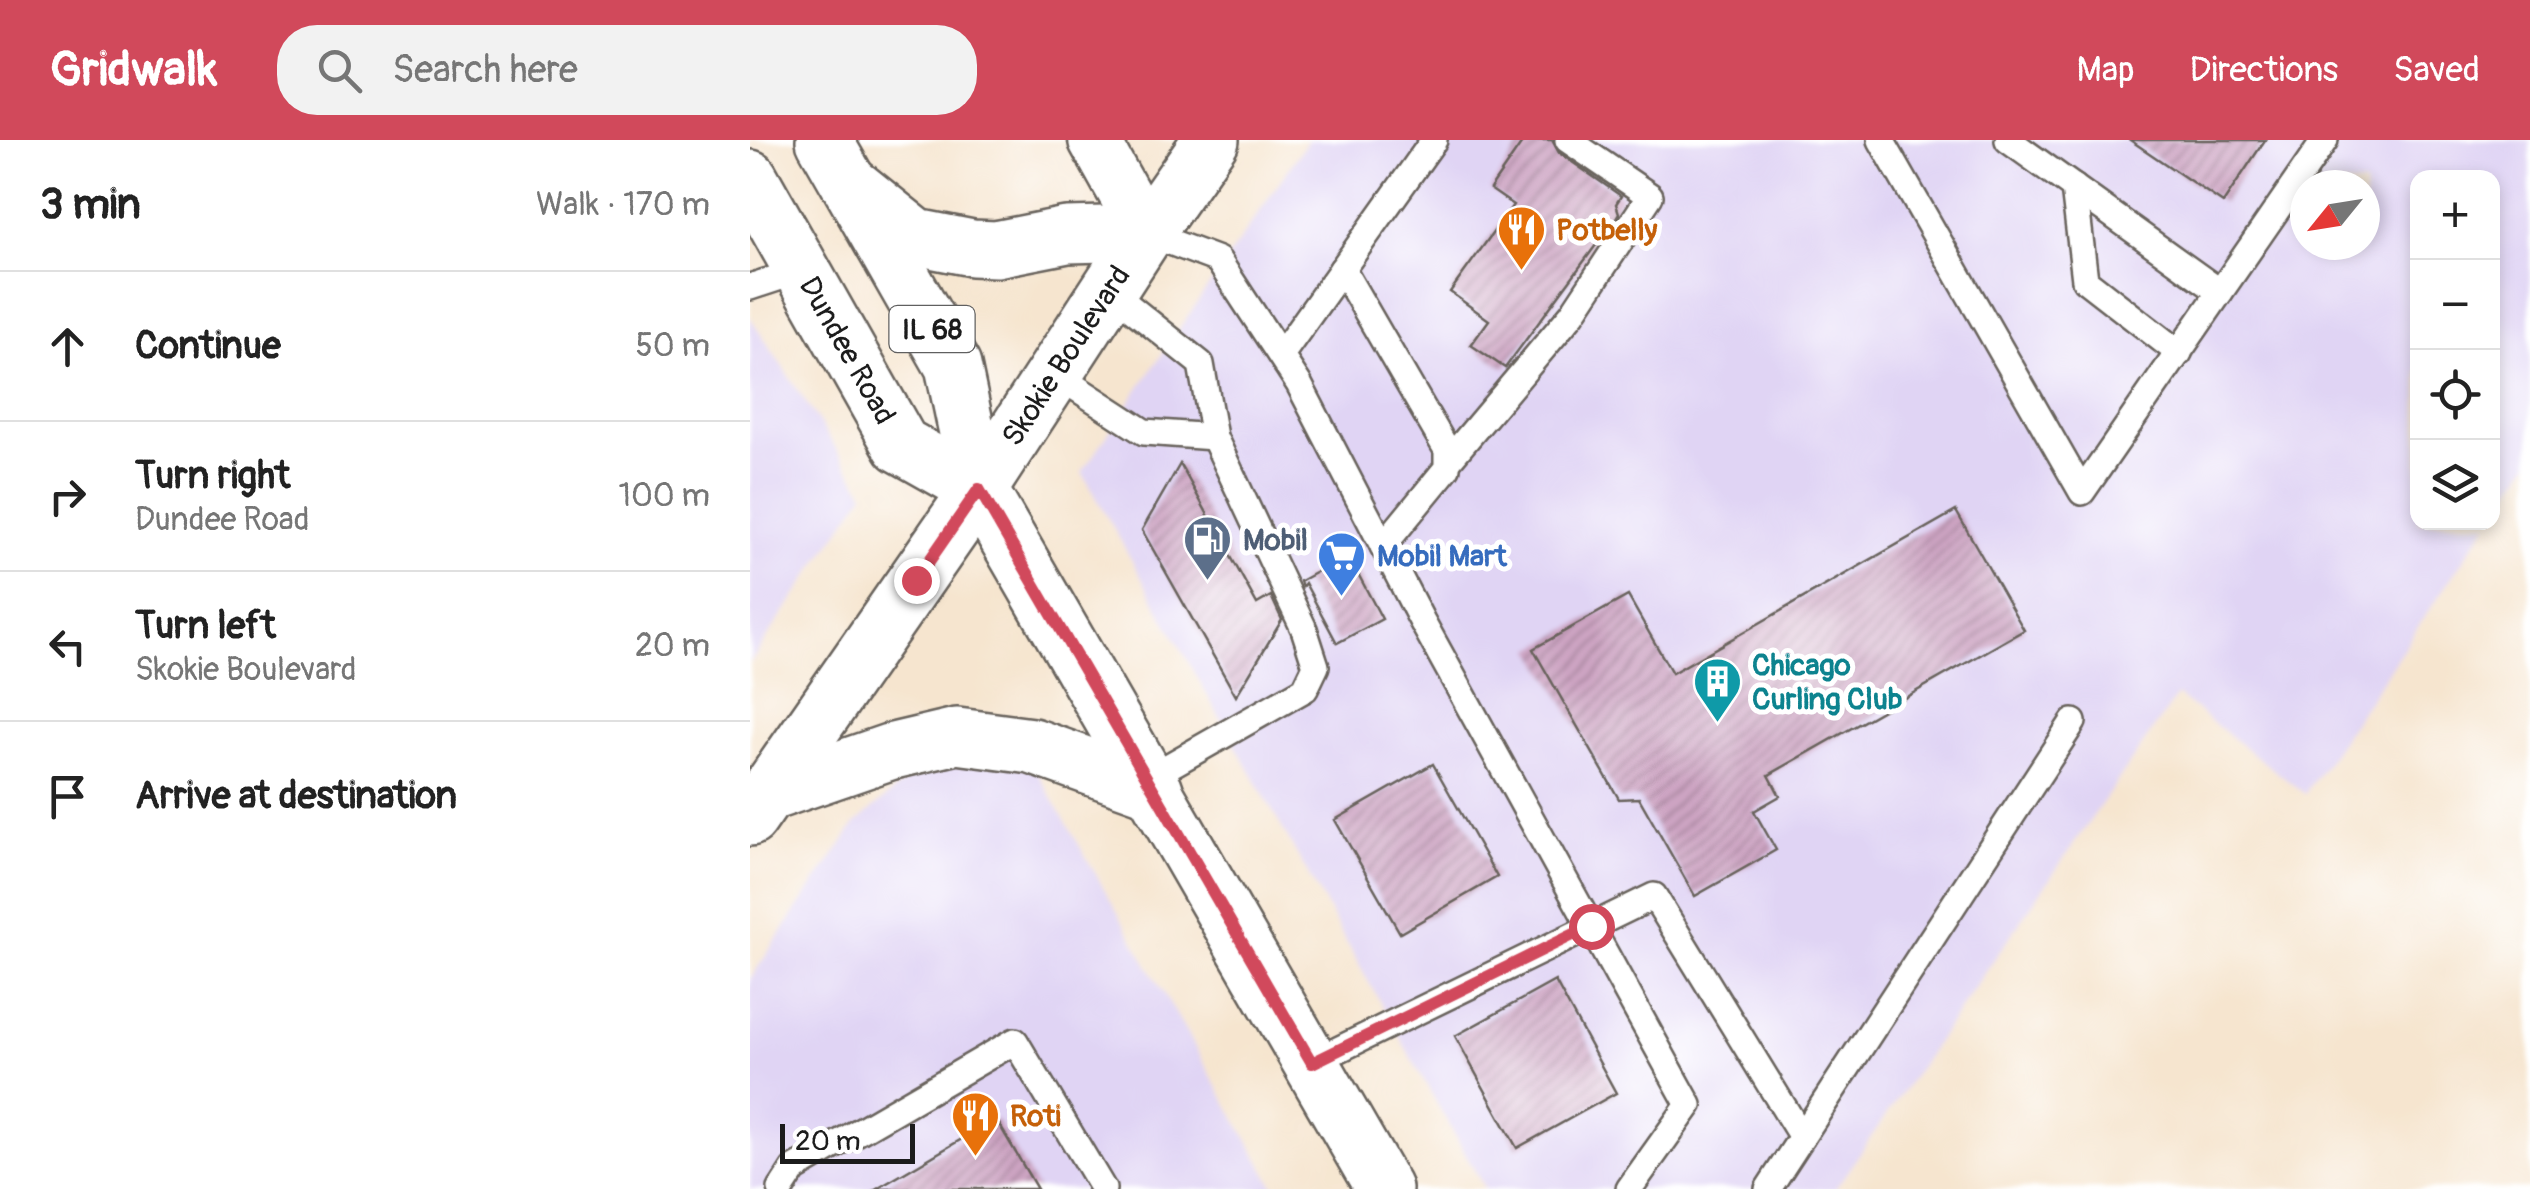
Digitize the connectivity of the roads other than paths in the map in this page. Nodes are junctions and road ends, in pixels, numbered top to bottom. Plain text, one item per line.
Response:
1 (1094, 140) edge
2 (1211, 140) edge
3 (1434, 140) edge
4 (1568, 140) edge
5 (1881, 140) edge
6 (2008, 140) edge
7 (2325, 140) edge
8 (836, 161) edge
9 (750, 178) edge
10 (2074, 187) junction
11 (1146, 232) junction
12 (1342, 269) junction
13 (802, 270) junction
14 (750, 287) edge
15 (1110, 291) junction
16 (2220, 292) junction
17 (2178, 353) junction
18 (1281, 355) junction
19 (1055, 374) junction
20 (1214, 436) junction
21 (1449, 460) junction
22 (979, 489) junction
23 (1383, 546) junction
24 (2073, 722) dead end
25 (1151, 784) junction
26 (759, 806) edge
27 (1591, 926) junction
28 (1312, 1063) junction
29 (1802, 1136) junction
30 (781, 1189) edge
31 (1103, 1189) edge
32 (1384, 1189) edge
33 (1629, 1189) edge
34 (1768, 1189) edge

1 - 11 street
2 - 11 main road, Skokie Boulevard
3 - 12 lane
4 - 21 lane
5 - 17 lane
6 - 10 lane
7 - 16 lane
8 - 11 main road
8 - 22 main road, IL 68
9 - 13 main road, Dundee Road / IL 68
10 - 16 lane
10 - 17 lane
11 - 15 main road, Skokie Boulevard
11 - 18 lane
12 - 18 lane
12 - 21 lane
13 - 14 lane
13 - 22 main road, Dundee Road / IL 68
15 - 19 main road, Skokie Boulevard
15 - 20 lane
16 - 17 lane
18 - 23 lane
19 - 20 lane
19 - 22 main road, Skokie Boulevard
20 - 25 lane
21 - 23 lane
22 - 25 main road, IL 68
22 - 26 main road, Skokie Boulevard
23 - 27 lane
24 - 29 lane
25 - 26 main road
25 - 28 main road, IL 68
27 - 28 lane
27 - 29 lane
27 - 33 lane
28 - 32 main road, IL 68
29 - 34 lane
30 - 31 lane

